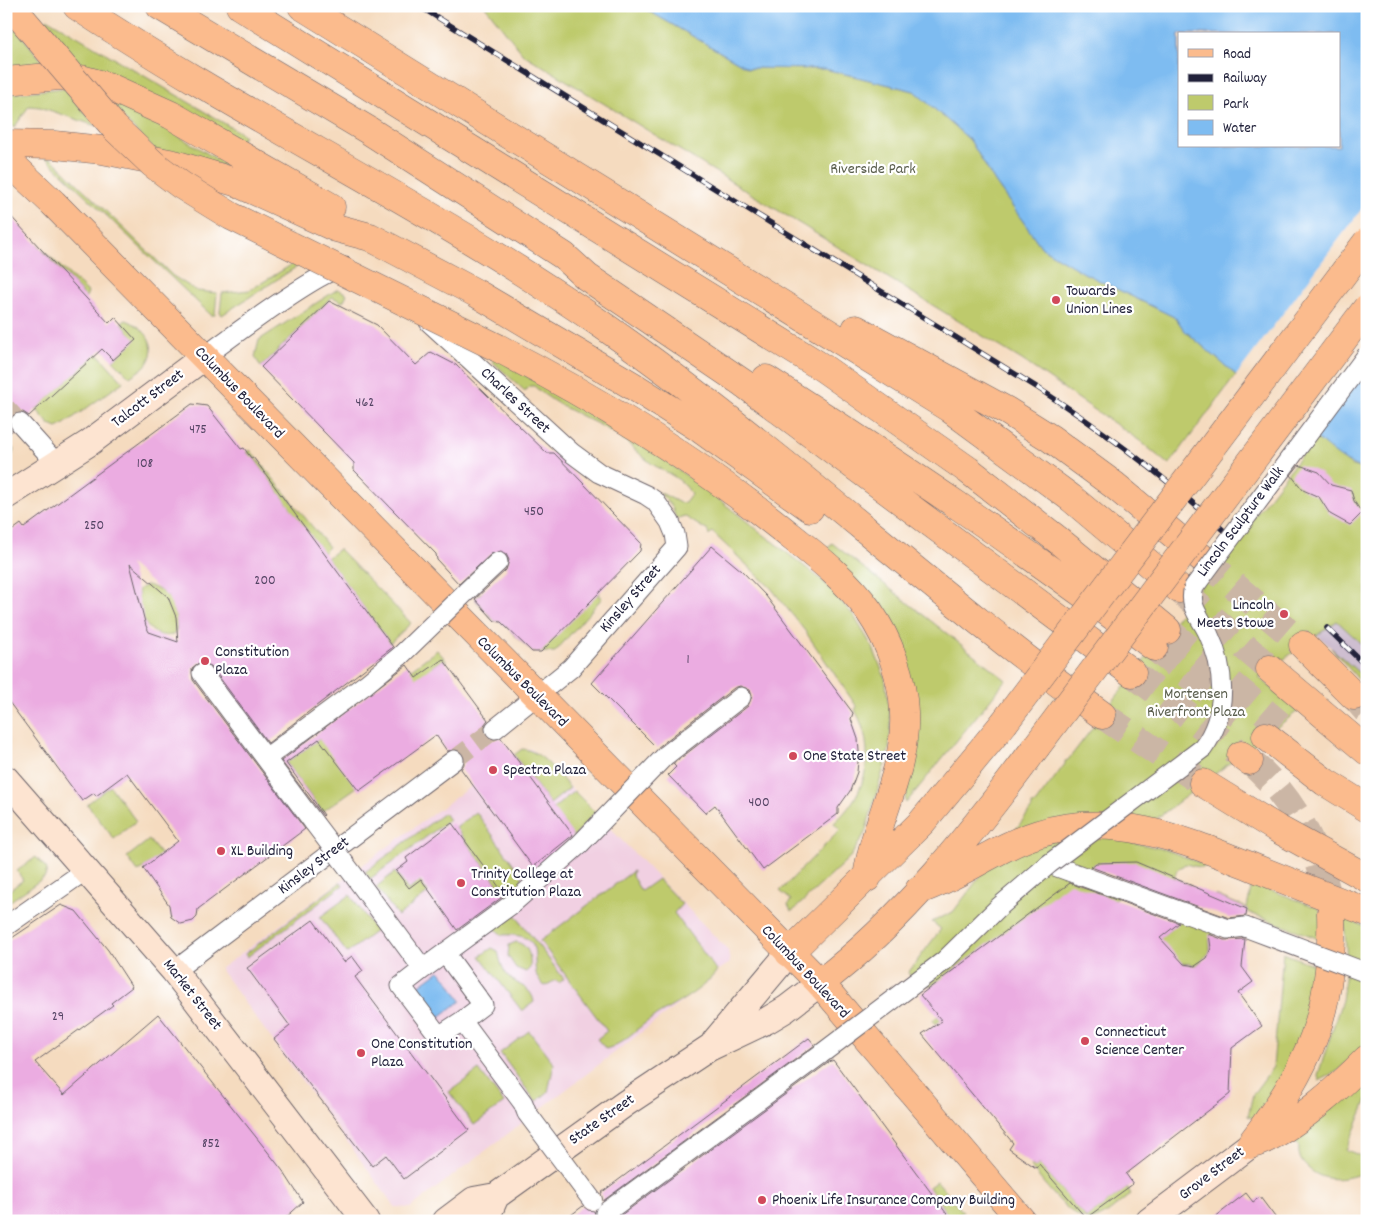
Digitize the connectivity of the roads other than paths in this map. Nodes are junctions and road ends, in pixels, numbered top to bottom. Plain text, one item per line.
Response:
1 (78, 6) edge
2 (160, 6) edge
3 (240, 6) edge
4 (302, 6) edge
5 (8, 7) edge
6 (6, 81) edge
7 (6, 144) edge
8 (6, 158) edge
9 (370, 237) junction
10 (1367, 242) edge
11 (564, 256) junction
12 (339, 267) joint
13 (782, 303) junction
14 (1367, 308) edge
15 (1367, 354) edge
16 (204, 357) junction
17 (20, 423) tunnel mouth
18 (57, 464) junction
19 (6, 496) edge
20 (677, 547) joint
21 (1202, 558) tunnel mouth
22 (498, 562) dead end
23 (1179, 589) tunnel mouth
24 (981, 624) junction
25 (1303, 645) tunnel mouth
26 (1270, 669) tunnel mouth
27 (202, 673) dead end
28 (1132, 674) tunnel mouth
29 (1354, 696) tunnel mouth
30 (537, 697) junction
31 (741, 697) dead end
32 (1102, 715) tunnel mouth
33 (495, 729) tunnel mouth
34 (1367, 751) edge
35 (266, 758) junction
36 (454, 760) tunnel mouth
37 (6, 778) edge
38 (1203, 783) tunnel mouth
39 (1367, 798) edge
40 (1367, 808) edge
41 (1049, 864) junction
42 (86, 870) junction
43 (867, 878) junction
44 (1367, 878) edge
45 (919, 890) junction
46 (1367, 912) edge
47 (1332, 913) tunnel mouth
48 (6, 926) edge
49 (445, 954) junction
50 (789, 954) junction
51 (423, 969) junction
52 (174, 971) junction
53 (1367, 973) edge
54 (820, 983) junction
55 (462, 1021) junction
56 (709, 1048) junction
57 (1367, 1059) edge
58 (1250, 1145) junction
59 (496, 1196) junction
60 (608, 1217) edge
61 (366, 1221) edge
62 (446, 1221) edge
63 (485, 1221) edge
64 (1022, 1221) edge
65 (1149, 1221) edge

1 - 24 main road
2 - 11 main road
3 - 11 main road
4 - 13 main road
5 - 43 main road, bridge
6 - 9 main road
7 - 9 main road, bridge
8 - 16 main road, Columbus Boulevard
9 - 24 main road
10 - 43 main road, bridge
11 - 28 main road
12 - 16 street, Talcott Street
12 - 20 street, Charles Street
13 - 21 main road
13 - 23 main road
14 - 45 main road, bridge
15 - 41 street, Lincoln Sculpture Walk, bridge
16 - 18 street, Talcott Street
16 - 30 main road, Columbus Boulevard
17 - 18 street
18 - 19 street, Talcott Street
20 - 30 street, Kinsley Street
22 - 35 street, bridge
24 - 32 main road
25 - 29 main road
26 - 34 main road
27 - 35 street
30 - 33 street, Kinsley Street
30 - 50 main road, Columbus Boulevard
31 - 49 street, bridge
35 - 51 street, bridge
36 - 52 street, Kinsley Street
37 - 42 street, Market Street
38 - 44 main road
39 - 40 main road
41 - 53 street, bridge
41 - 60 street, Lincoln Sculpture Walk, bridge
42 - 48 street
42 - 52 street, Market Street
43 - 50 main road
45 - 46 main road
45 - 54 main road
47 - 58 main road
49 - 51 street
49 - 55 street
50 - 54 main road, Columbus Boulevard
50 - 56 street, State Street
51 - 55 street
52 - 61 street, Market Street
54 - 56 street, State Street
54 - 64 main road, Columbus Boulevard
55 - 60 street, bridge
56 - 59 street, State Street
57 - 58 main road
58 - 65 street, Grove Street
59 - 62 street, State Street
59 - 63 street

